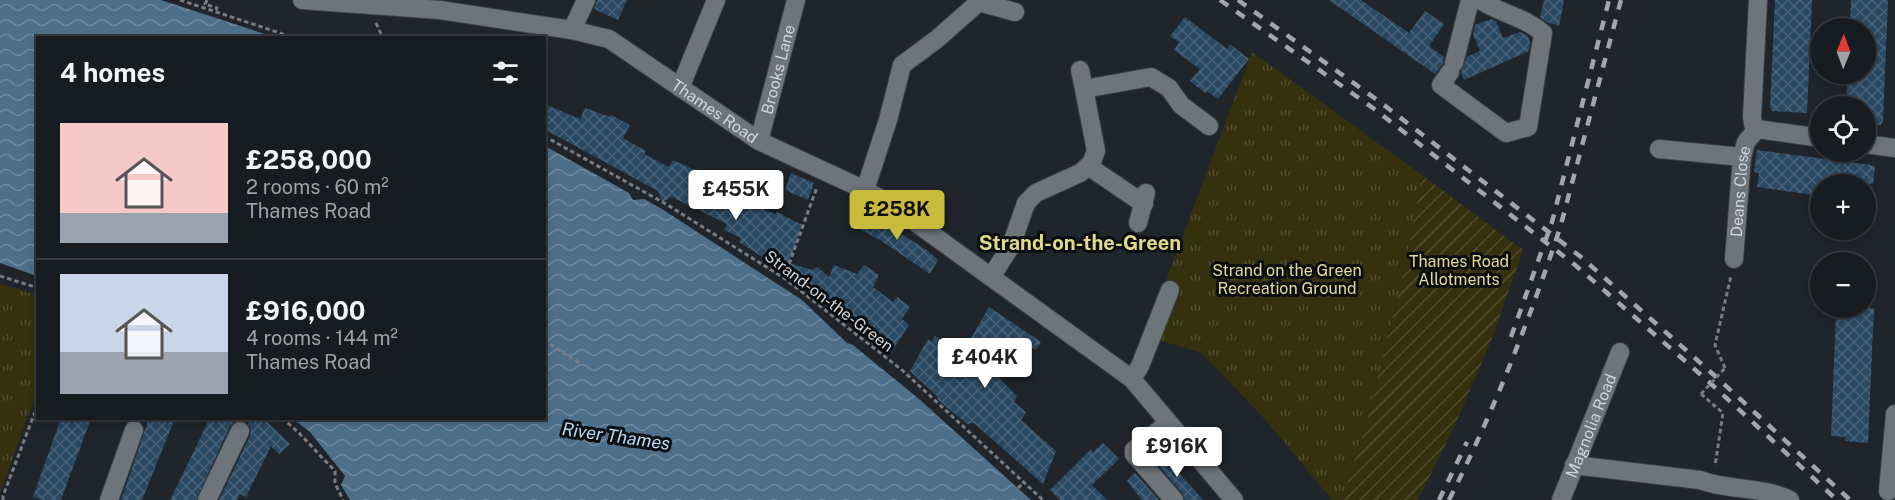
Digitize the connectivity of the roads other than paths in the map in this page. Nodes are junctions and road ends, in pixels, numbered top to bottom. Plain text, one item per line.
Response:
1 (302, 0) edge
2 (586, 0) edge
3 (716, 0) edge
4 (796, 0) edge
5 (1470, 0) edge
6 (1480, 0) edge
7 (1758, 0) edge
8 (356, 2) edge
9 (441, 5) edge
10 (1015, 12) dead end
11 (572, 30) junction
12 (1080, 70) dead end
13 (680, 88) junction
14 (1084, 89) junction
15 (1209, 126) dead end
16 (1757, 129) junction
17 (1810, 136) edge
18 (759, 141) junction
19 (1876, 145) edge
20 (1895, 148) edge
21 (1659, 149) dead end
22 (1742, 157) junction
23 (1088, 166) junction
24 (865, 190) junction
25 (1138, 223) dead end
26 (1734, 259) road end
27 (991, 277) junction
28 (1170, 290) dead end
29 (1620, 352) dead end
30 (1132, 379) junction
31 (1895, 414) edge
32 (1168, 423) junction
33 (134, 430) dead end
34 (240, 431) dead end
35 (1574, 465) junction
36 (1888, 491) dead end
37 (109, 500) edge
38 (207, 500) edge
39 (1174, 500) edge
40 (1234, 500) edge
41 (1561, 500) edge
42 (1790, 500) edge

1 - 8 street, Thames Road
2 - 11 street
3 - 13 street
4 - 18 street, Brooks Lane
5 - 6 street
7 - 16 street
8 - 9 street, Thames Road
9 - 11 street, Thames Road
10 - 24 street
11 - 13 street, Thames Road
12 - 14 street
13 - 18 street, Thames Road
14 - 15 street
14 - 23 street
16 - 17 street
16 - 22 street, Deans Close
18 - 24 street, Thames Road
19 - 20 street
21 - 22 street
22 - 26 street, Deans Close
23 - 25 street
23 - 27 street
24 - 27 street, Thames Road
27 - 30 street, Thames Road
28 - 30 street
29 - 35 street, Magnolia Road
30 - 32 street, Thames Road
31 - 36 street
32 - 39 street
32 - 40 street, Thames Road
33 - 37 street
34 - 38 street
35 - 41 street, Magnolia Road
35 - 42 street

